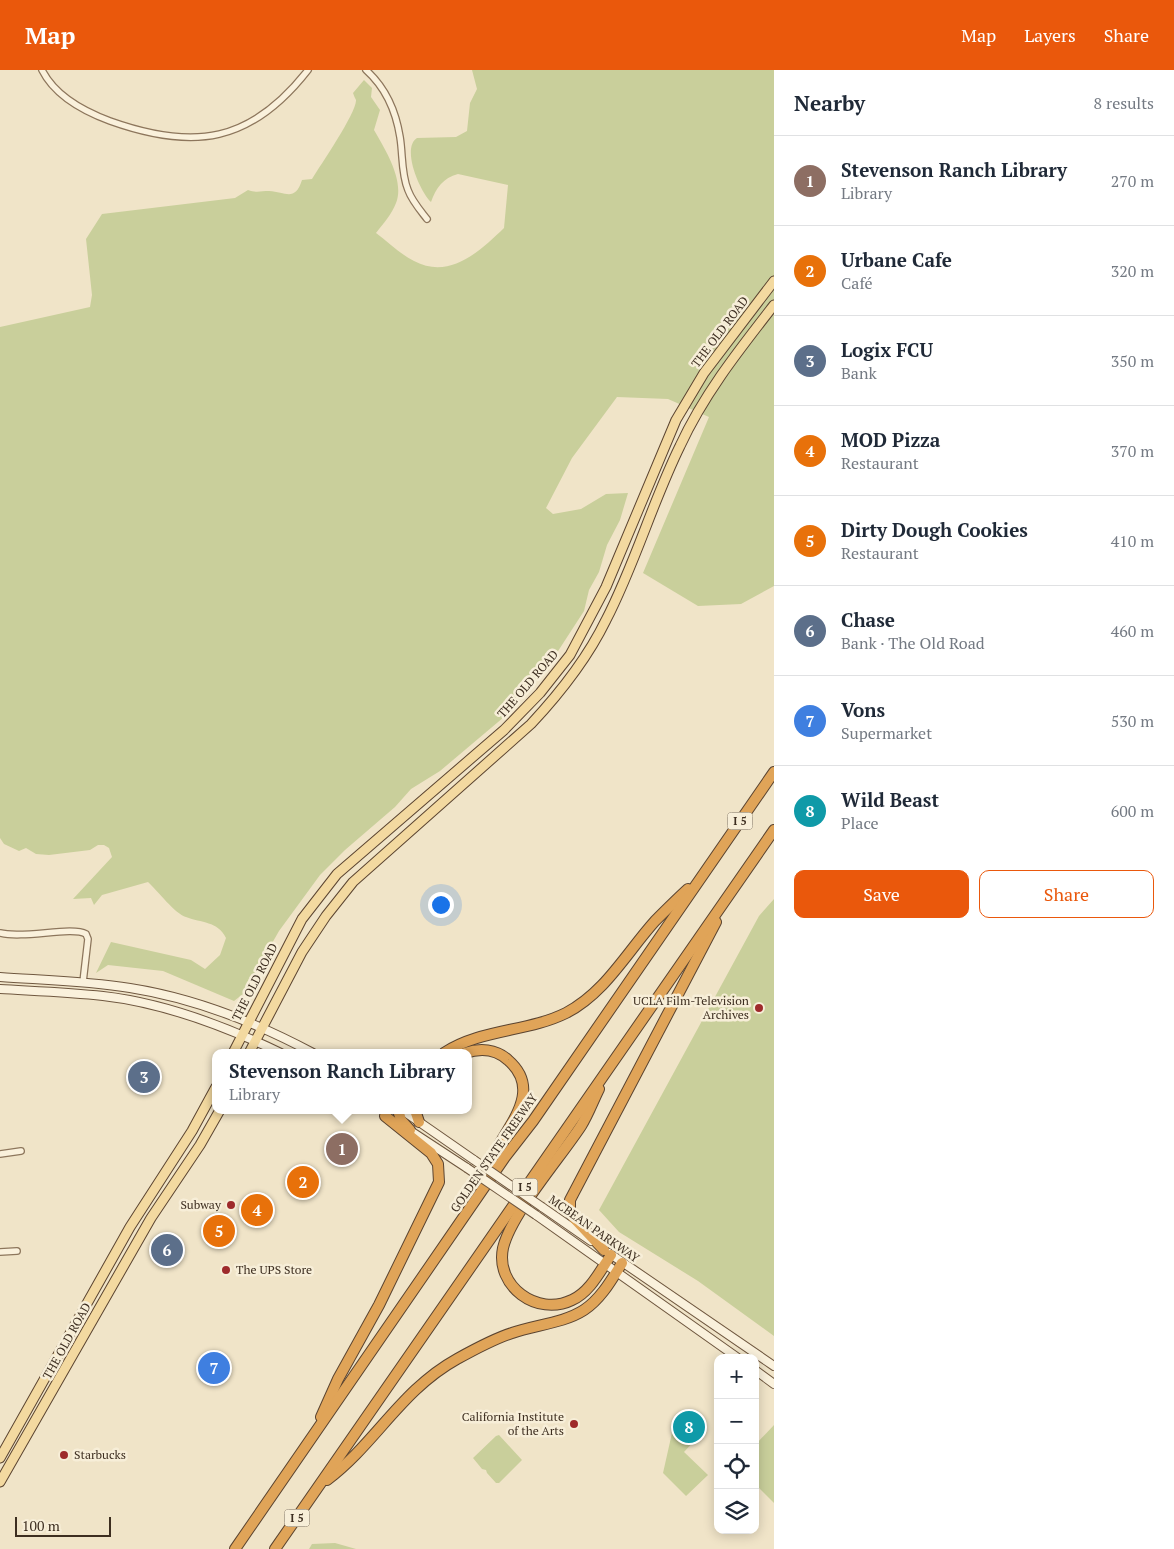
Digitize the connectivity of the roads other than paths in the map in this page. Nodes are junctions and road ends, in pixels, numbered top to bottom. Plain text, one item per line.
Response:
1 (42, 70) edge
2 (308, 70) edge
3 (366, 70) edge
4 (427, 219) dead end
5 (774, 281) edge
6 (774, 305) edge
7 (774, 772) edge
8 (774, 830) edge
9 (706, 870) junction
10 (733, 888) junction
11 (0, 933) edge
12 (0, 977) edge
13 (83, 982) junction
14 (0, 989) edge
15 (248, 1022) junction
16 (262, 1028) junction
17 (242, 1034) junction
18 (256, 1040) junction
19 (235, 1049) edge
20 (251, 1049) edge
21 (273, 1049) edge
22 (304, 1049) edge
23 (452, 1049) edge
24 (472, 1052) edge
25 (614, 1059) junction
26 (212, 1094) edge
27 (217, 1114) edge
28 (382, 1114) edge
29 (383, 1114) edge
30 (399, 1114) edge
31 (408, 1114) edge
32 (417, 1114) edge
33 (419, 1122) junction
34 (414, 1133) junction
35 (21, 1151) dead end
36 (0, 1154) edge
37 (483, 1189) junction
38 (17, 1251) dead end
39 (0, 1252) edge
40 (607, 1256) junction
41 (620, 1267) junction
42 (733, 1354) edge
43 (774, 1366) edge
44 (759, 1372) edge
45 (774, 1376) edge
46 (774, 1384) edge
47 (311, 1439) junction
48 (0, 1458) edge
49 (0, 1482) edge
50 (318, 1487) junction
51 (235, 1549) edge
52 (275, 1549) edge

1 - 2 street
3 - 4 street
5 - 15 main road, THE OLD ROAD
6 - 16 main road, THE OLD ROAD
7 - 9 highway, GOLDEN STATE FREEWAY / I 5
8 - 10 highway, I 5
9 - 23 highway
9 - 37 highway, GOLDEN STATE FREEWAY / I 5
10 - 25 highway, I 5
10 - 40 highway
11 - 13 street
12 - 13 main road
13 - 15 main road
14 - 17 main road
15 - 16 main road
15 - 17 main road, THE OLD ROAD
16 - 18 main road, THE OLD ROAD
16 - 22 main road
17 - 18 main road
17 - 19 main road, THE OLD ROAD
18 - 20 main road, THE OLD ROAD
18 - 21 main road
24 - 37 highway
25 - 40 highway
25 - 50 highway, I 5
26 - 48 main road, THE OLD ROAD
27 - 49 main road, THE OLD ROAD
28 - 47 highway
29 - 34 main road, MCBEAN PARKWAY
30 - 34 highway
31 - 33 main road, MCBEAN PARKWAY
32 - 33 highway
33 - 40 main road, MCBEAN PARKWAY, bridge
34 - 40 main road, MCBEAN PARKWAY, bridge
35 - 36 street
37 - 47 highway, GOLDEN STATE FREEWAY / I 5
38 - 39 street
40 - 41 main road, MCBEAN PARKWAY
41 - 42 main road, MCBEAN PARKWAY
41 - 43 main road, MCBEAN PARKWAY
41 - 50 highway
44 - 45 main road
44 - 46 main road
47 - 51 highway, GOLDEN STATE FREEWAY / I 5
50 - 52 highway, I 5

